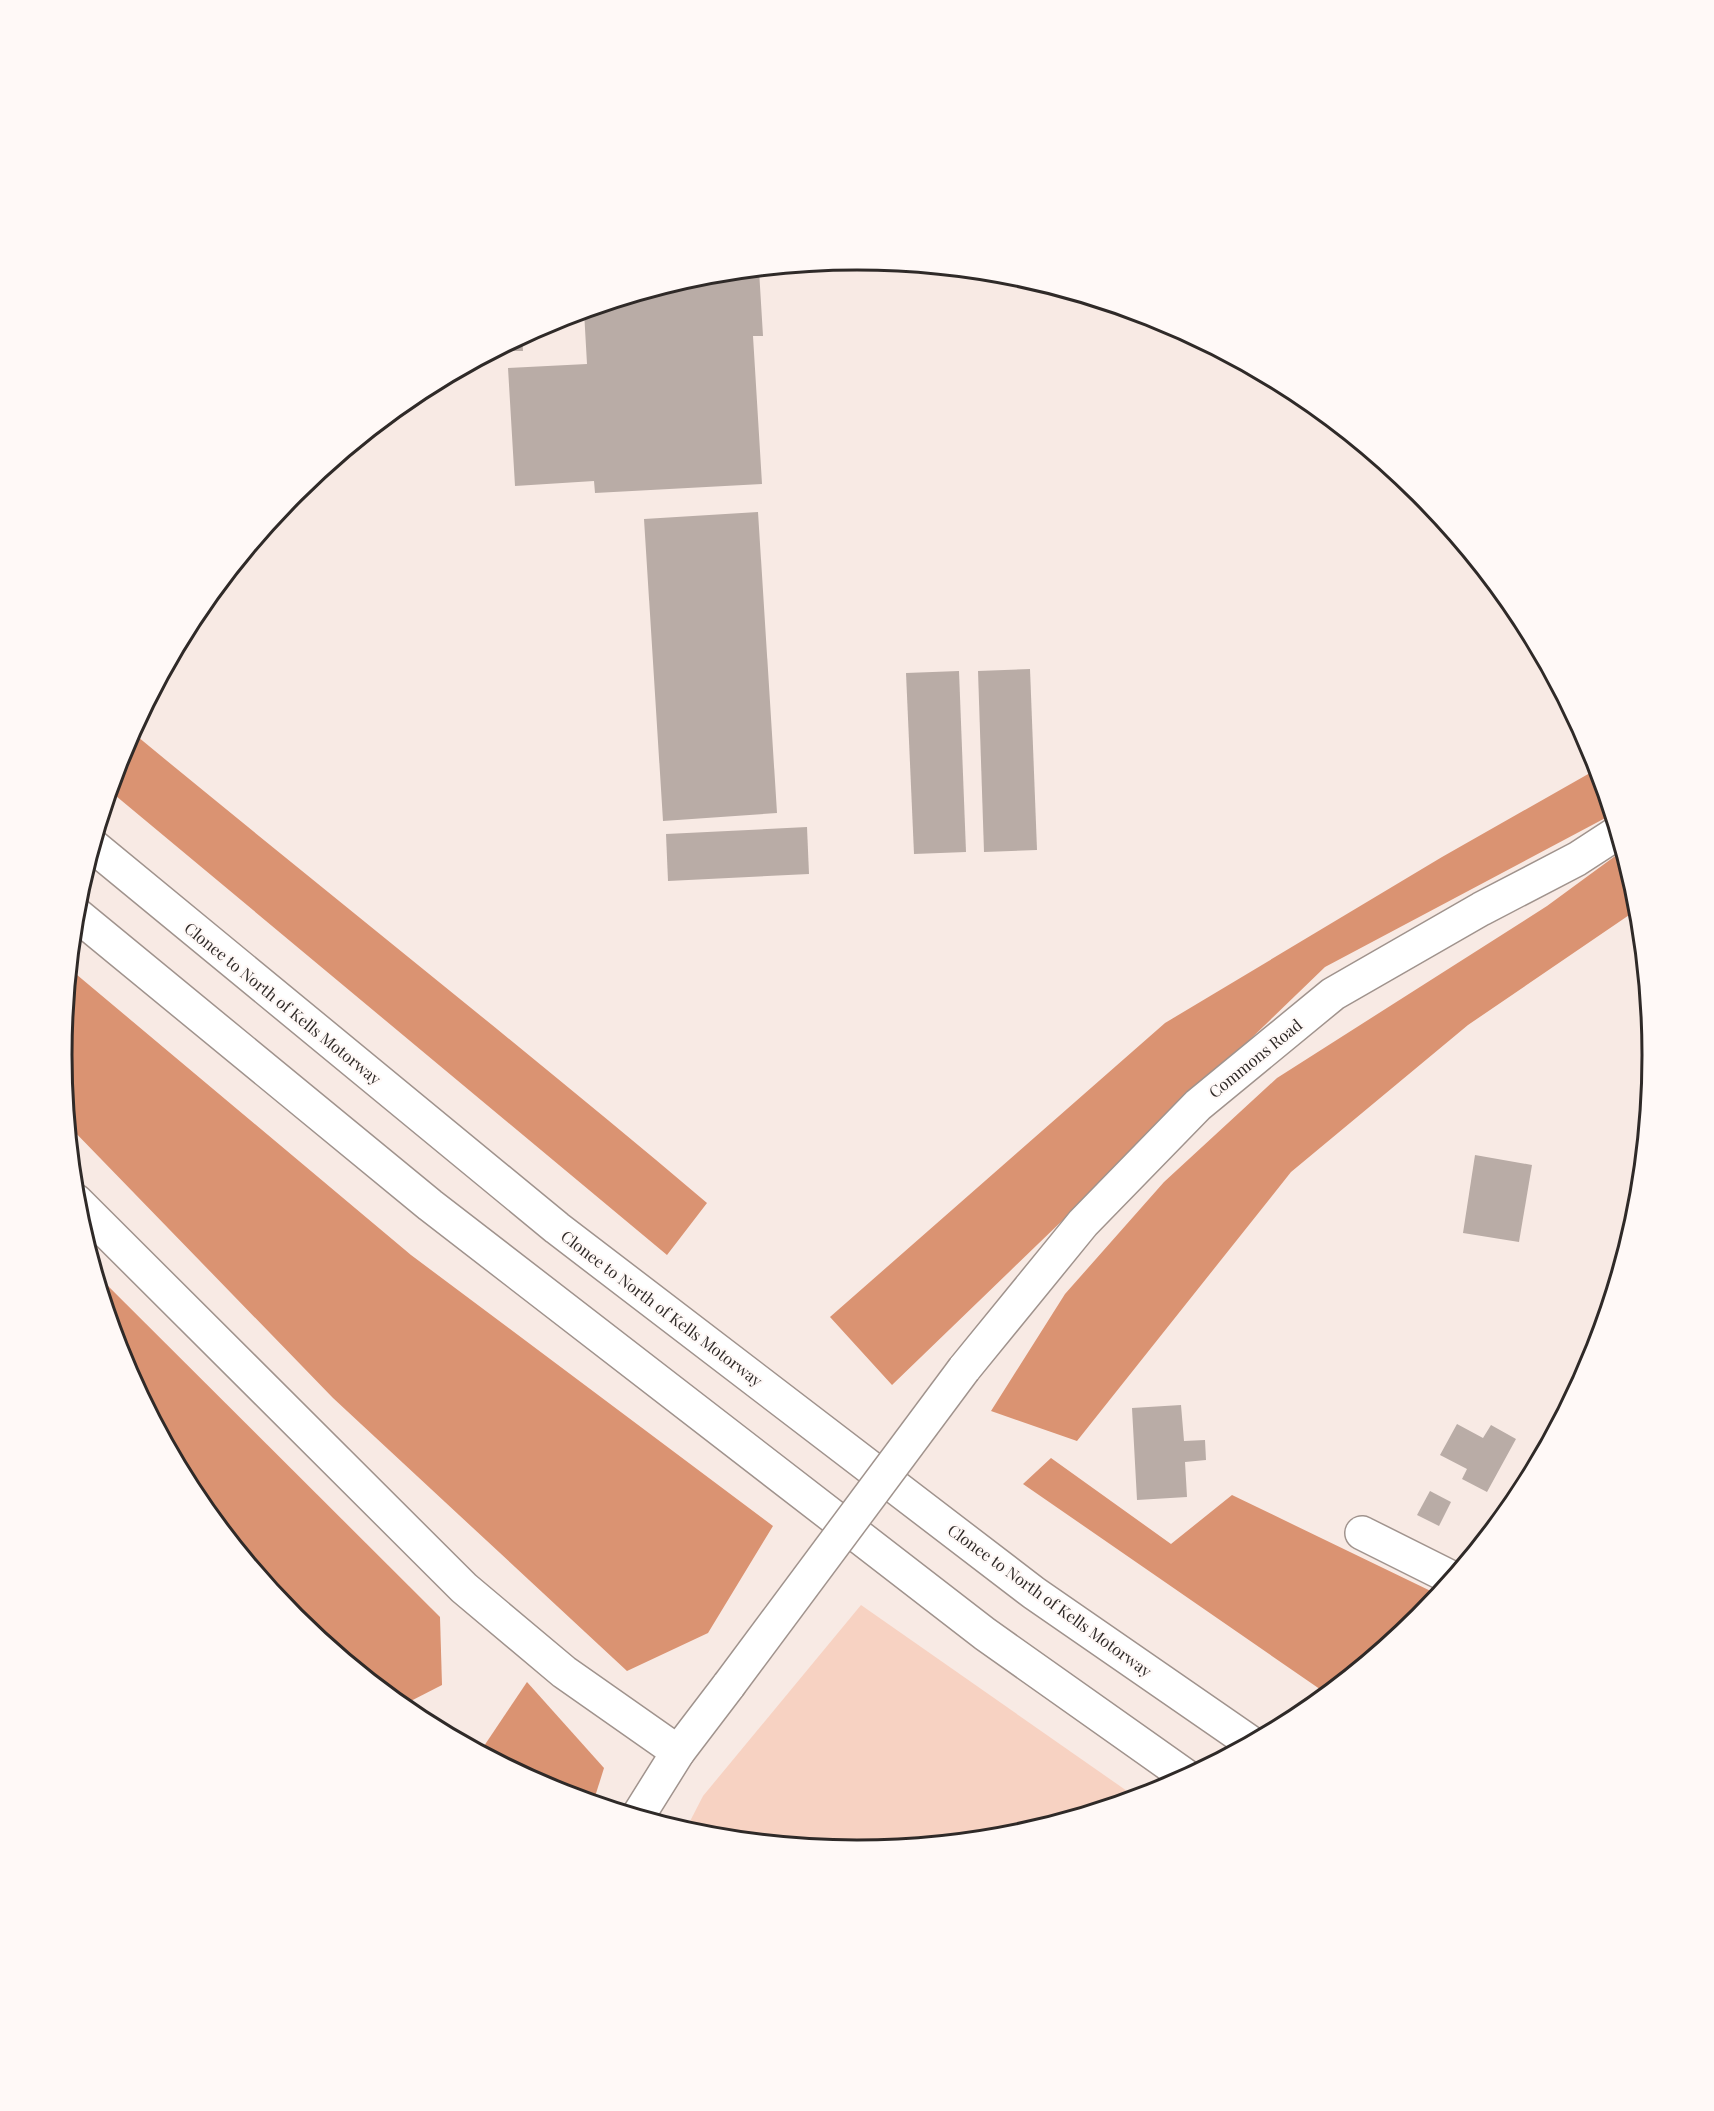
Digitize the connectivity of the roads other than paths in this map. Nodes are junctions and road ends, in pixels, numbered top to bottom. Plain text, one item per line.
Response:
1 (1610, 837) edge
2 (99, 851) edge
3 (84, 921) edge
4 (88, 1213) edge
5 (1362, 1533) dead end
6 (1445, 1575) edge
7 (1244, 1738) edge
8 (678, 1752) junction
9 (1179, 1771) edge
10 (642, 1810) edge

1 - 8 main road, Commons Road, bridge
2 - 7 main road, Clonee to North of Kells Motorway
3 - 9 main road
4 - 8 main road
5 - 6 main road
8 - 10 main road, Commons Road

